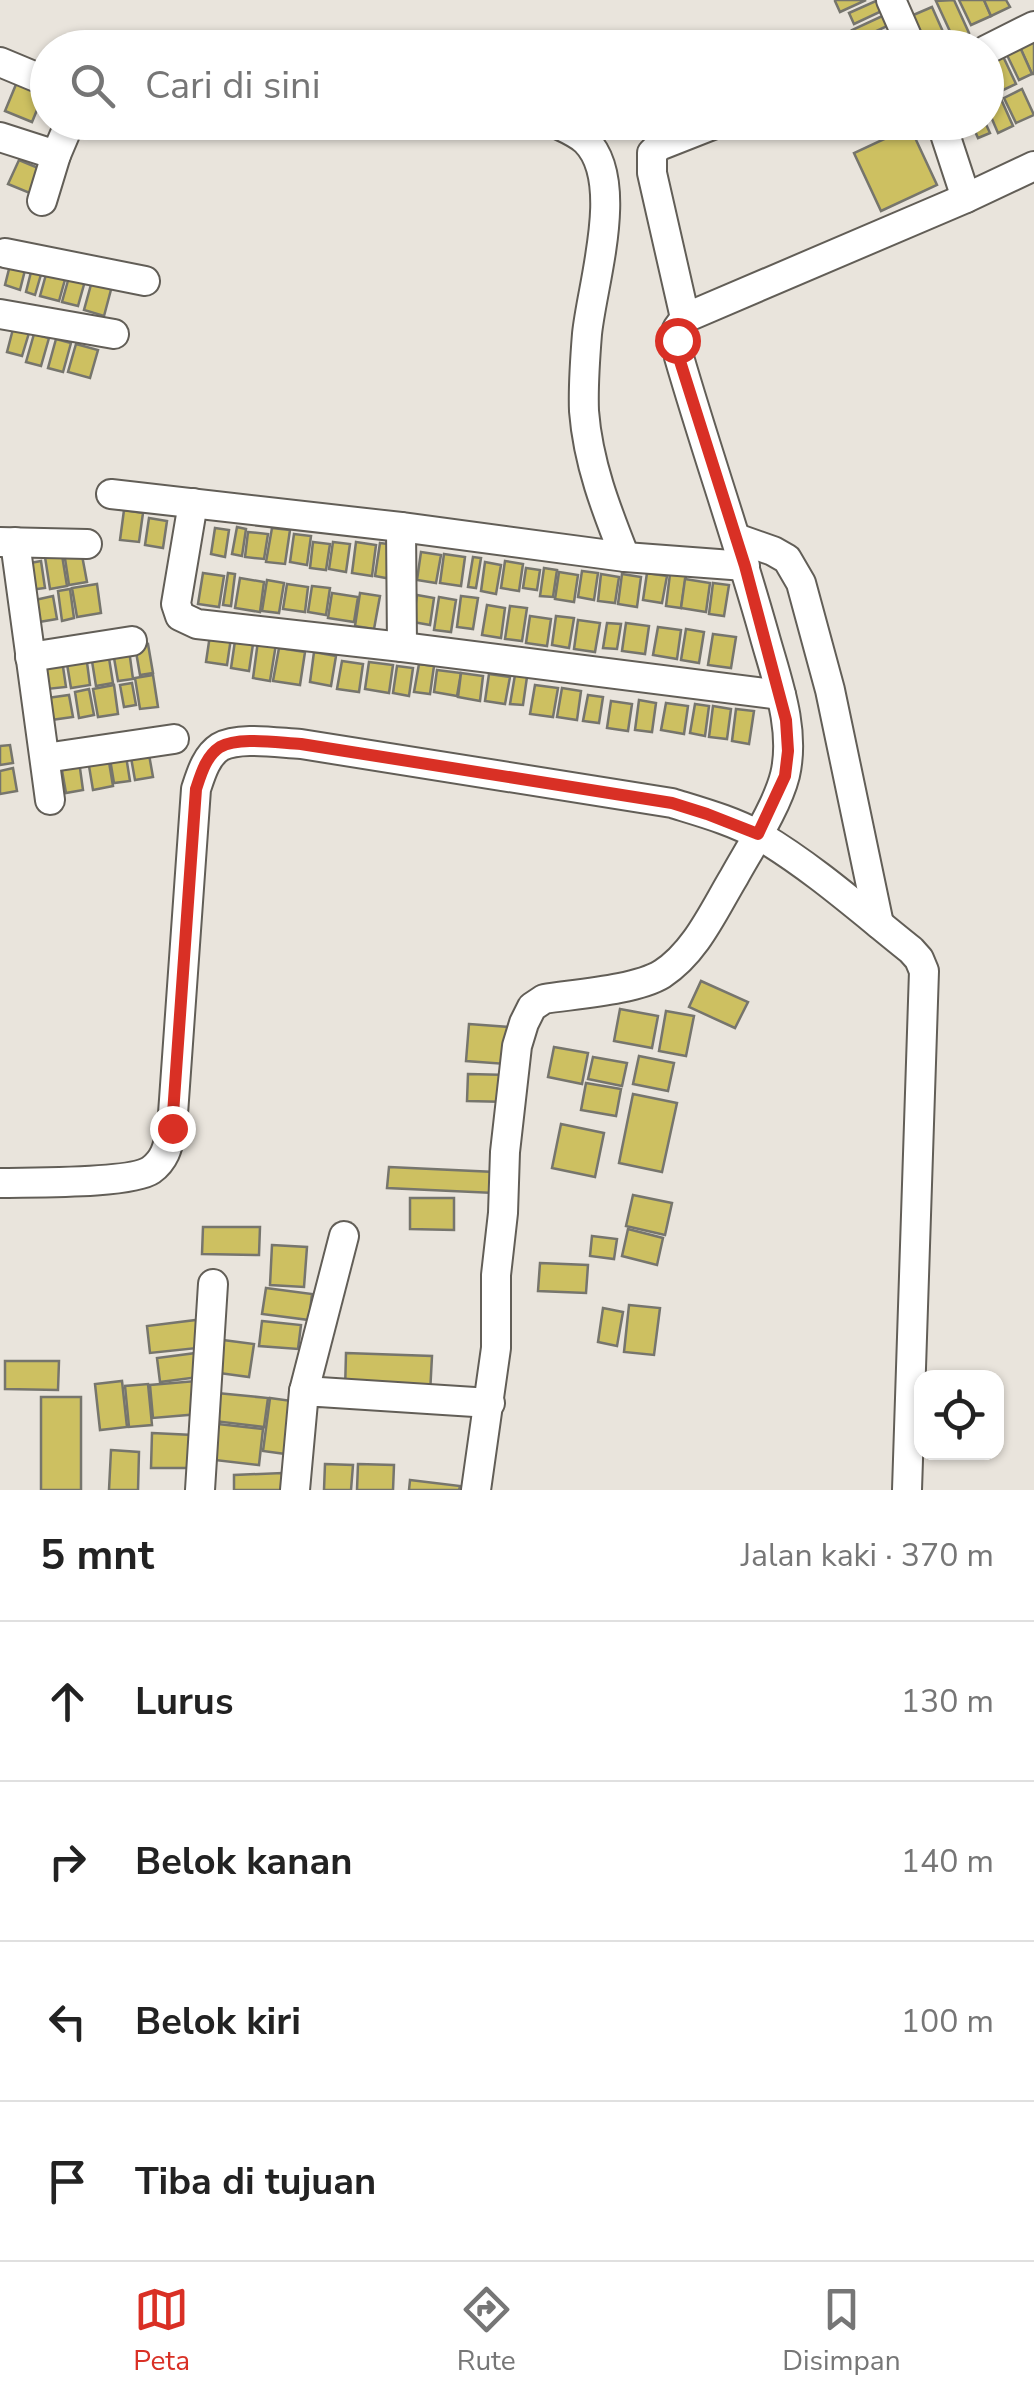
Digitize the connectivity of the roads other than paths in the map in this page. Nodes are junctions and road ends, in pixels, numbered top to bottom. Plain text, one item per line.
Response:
1 (891, 0) edge
2 (1034, 26) edge
3 (904, 30) edge
4 (1004, 41) edge
5 (0, 62) edge
6 (30, 74) edge
7 (0, 136) edge
8 (62, 140) edge
9 (586, 140) edge
10 (675, 140) edge
11 (947, 140) edge
12 (56, 155) junction
13 (1034, 166) edge
14 (966, 198) junction
15 (42, 201) dead end
16 (2, 261) edge
17 (144, 281) dead end
18 (0, 314) edge
19 (685, 318) junction
20 (114, 334) dead end
21 (111, 494) dead end
22 (193, 503) junction
23 (401, 527) junction
24 (736, 538) junction
25 (7, 542) edge
26 (87, 544) dead end
27 (626, 558) junction
28 (745, 566) junction
29 (132, 641) dead end
30 (402, 647) junction
31 (30, 657) junction
32 (781, 695) junction
33 (174, 739) dead end
34 (44, 758) junction
35 (50, 800) dead end
36 (758, 834) junction
37 (879, 924) junction
38 (0, 1183) edge
39 (344, 1236) dead end
40 (213, 1284) dead end
41 (304, 1391) junction
42 (490, 1403) junction
43 (200, 1490) edge
44 (294, 1490) edge
45 (476, 1490) edge
46 (908, 1490) edge

1 - 3 street
2 - 4 street
5 - 6 street
7 - 12 street
8 - 12 street
9 - 27 street
10 - 19 street
11 - 14 street
12 - 15 street
13 - 14 street
14 - 19 street
16 - 17 street
18 - 20 street
19 - 24 street
21 - 22 street
22 - 23 street
22 - 30 street
23 - 27 street
23 - 30 street
24 - 28 street
24 - 37 street
25 - 26 street
25 - 31 street
27 - 28 street
28 - 32 street
29 - 31 street
30 - 32 street
31 - 34 street
32 - 36 street
33 - 34 street
34 - 35 street
36 - 37 street
36 - 38 street
36 - 42 street
37 - 46 street
39 - 41 street
40 - 43 street
41 - 42 street
41 - 44 street
42 - 45 street

